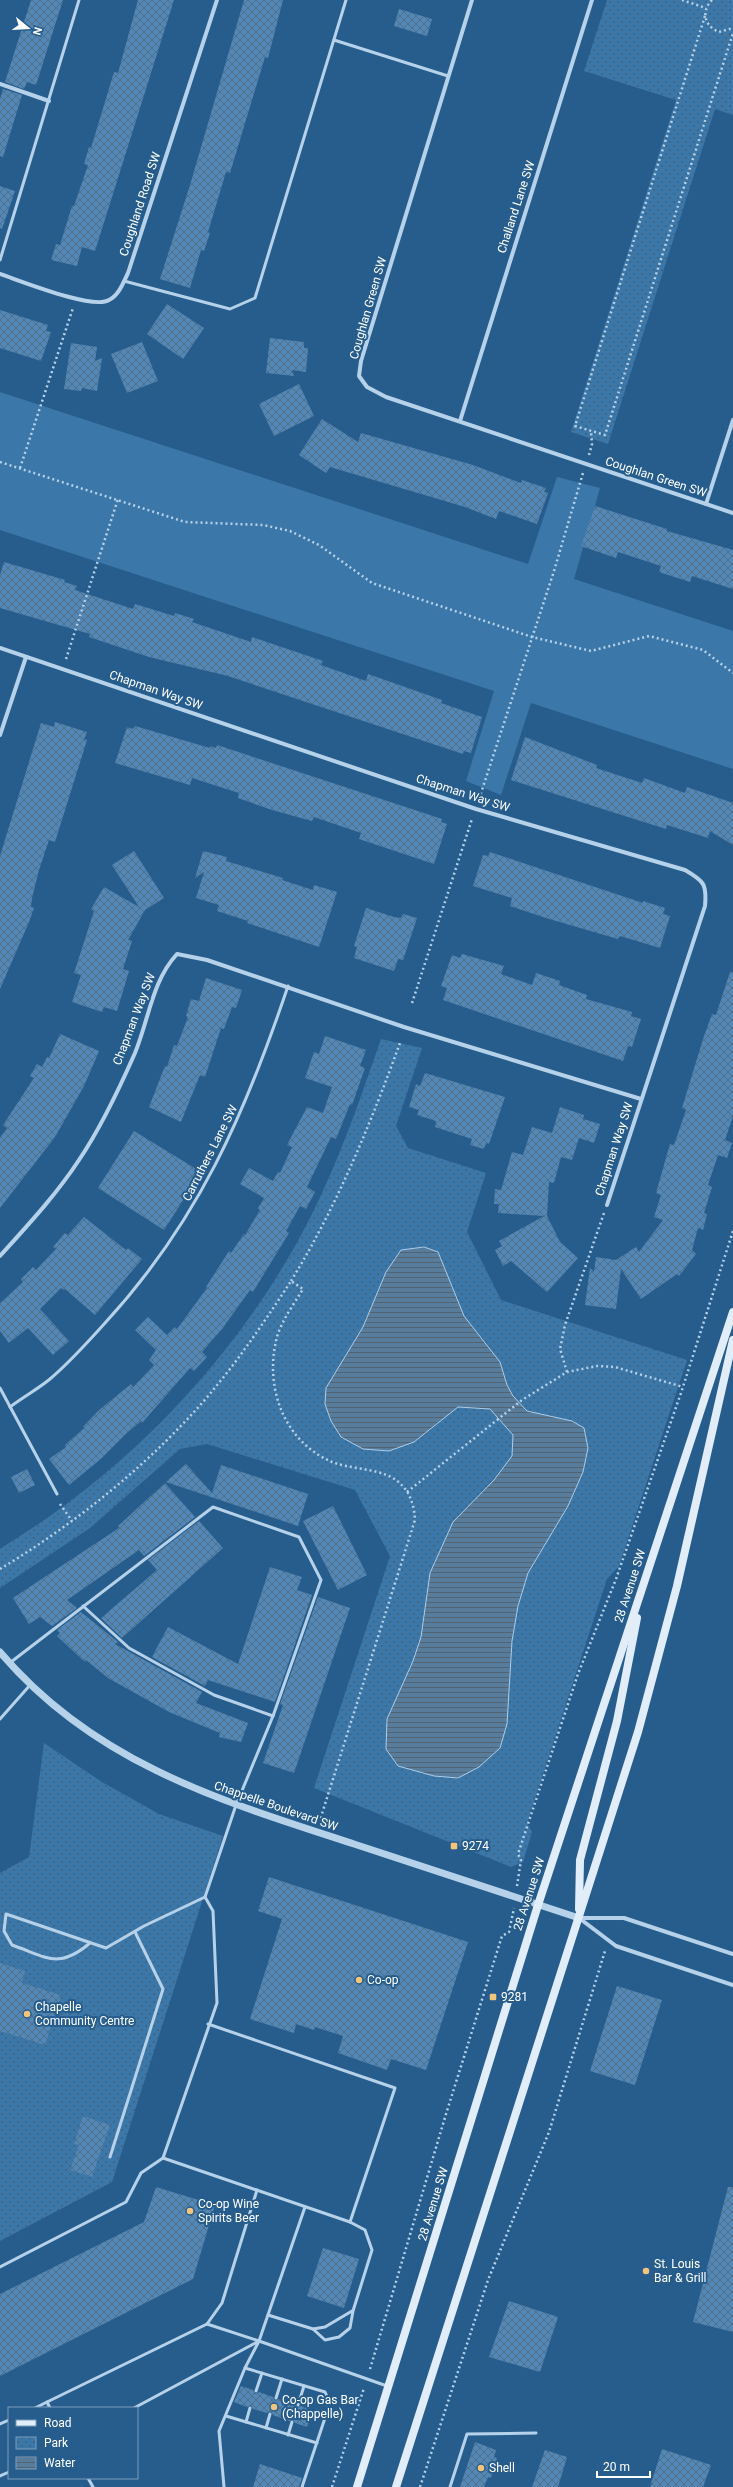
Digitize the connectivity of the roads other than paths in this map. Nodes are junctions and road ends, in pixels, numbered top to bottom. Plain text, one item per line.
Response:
1 (79, 0) edge
2 (216, 0) edge
3 (346, 0) edge
4 (472, 0) edge
5 (592, 0) edge
6 (334, 40) junction
7 (448, 76) junction
8 (0, 84) edge
9 (49, 101) junction
10 (0, 260) edge
11 (0, 274) edge
12 (124, 281) junction
13 (733, 420) edge
14 (460, 421) junction
15 (706, 504) junction
16 (733, 513) edge
17 (0, 648) edge
18 (26, 657) junction
19 (0, 735) edge
20 (288, 986) junction
21 (641, 1099) junction
22 (607, 1205) road end
23 (0, 1256) edge
24 (733, 1312) edge
25 (733, 1340) edge
26 (0, 1388) edge
27 (10, 1407) junction
28 (57, 1494) road end
29 (645, 1582) junction
30 (83, 1606) junction
31 (0, 1652) edge
32 (9, 1663) junction
33 (31, 1684) junction
34 (273, 1716) junction
35 (0, 1719) edge
36 (236, 1805) junction
37 (204, 1896) junction
38 (538, 1905) junction
39 (579, 1918) junction
40 (135, 1932) junction
41 (90, 1943) junction
42 (733, 1954) edge
43 (733, 1985) edge
44 (208, 2024) junction
45 (110, 2157) dead end
46 (163, 2158) junction
47 (257, 2190) junction
48 (305, 2207) junction
49 (350, 2222) junction
50 (0, 2267) edge
51 (353, 2311) junction
52 (268, 2315) junction
53 (207, 2324) junction
54 (313, 2329) junction
55 (259, 2341) junction
56 (245, 2368) junction
57 (262, 2373) junction
58 (282, 2379) junction
59 (304, 2386) junction
60 (389, 2386) junction
61 (256, 2391) dead end
62 (276, 2398) dead end
63 (47, 2402) junction
64 (298, 2405) dead end
65 (37, 2407) edge
66 (50, 2407) edge
67 (136, 2407) edge
68 (250, 2408) dead end
69 (270, 2414) dead end
70 (226, 2416) junction
71 (246, 2422) junction
72 (292, 2422) dead end
73 (266, 2428) junction
74 (536, 2433) dead end
75 (288, 2435) junction
76 (317, 2443) junction
77 (224, 2487) edge
78 (302, 2487) edge
79 (358, 2487) edge
80 (396, 2487) edge
81 (450, 2487) edge

1 - 9 lane
2 - 12 street, Coughland Road SW
3 - 6 lane
4 - 7 street, Coughlan Green SW
5 - 14 street, Challand Lane SW
6 - 7 lane
6 - 12 lane
7 - 14 street, Coughlan Green SW
8 - 9 street
9 - 10 lane
11 - 12 street, Coughland Road SW
13 - 15 street
14 - 15 street, Coughlan Green SW
15 - 16 street, Coughlan Green SW
17 - 18 street, Chapman Way SW
18 - 19 street
18 - 21 street, Chapman Way SW
20 - 21 street, Chapman Way SW
20 - 23 street, Chapman Way SW
20 - 27 lane, Carruthers Lane SW
21 - 22 street, Chapman Way SW
24 - 29 main road, 28 Avenue SW
25 - 39 main road
26 - 27 lane
27 - 28 lane
29 - 38 main road, 28 Avenue SW
29 - 39 main road
30 - 32 lane
30 - 34 lane
30 - 34 lane
31 - 32 street, Chappelle Boulevard SW
32 - 33 street, Chappelle Boulevard SW
33 - 35 lane
33 - 36 street, Chappelle Boulevard SW
34 - 36 lane
36 - 37 lane
36 - 38 street, Chappelle Boulevard SW
37 - 40 lane
37 - 44 lane
38 - 39 street, Chappelle Boulevard SW
38 - 60 main road, 28 Avenue SW
39 - 42 street
39 - 43 street
39 - 80 main road
40 - 41 lane
40 - 45 lane
41 - 41 lane
44 - 46 lane
44 - 49 lane
46 - 47 lane
46 - 50 lane
47 - 48 lane
47 - 53 lane
48 - 49 lane
48 - 52 lane
49 - 51 lane
51 - 54 lane
51 - 54 lane
52 - 54 lane
52 - 55 lane
53 - 55 lane
53 - 63 lane
55 - 56 lane
55 - 60 lane
55 - 67 lane
56 - 57 lane
56 - 70 lane
57 - 58 lane
57 - 61 lane
58 - 59 lane
58 - 62 lane
59 - 64 lane
59 - 76 lane
60 - 79 main road, 28 Avenue SW
63 - 65 lane
63 - 66 lane
68 - 71 lane
69 - 73 lane
70 - 71 lane
70 - 77 lane
71 - 73 lane
72 - 75 lane
73 - 75 lane
74 - 81 lane
75 - 76 lane
76 - 78 lane

